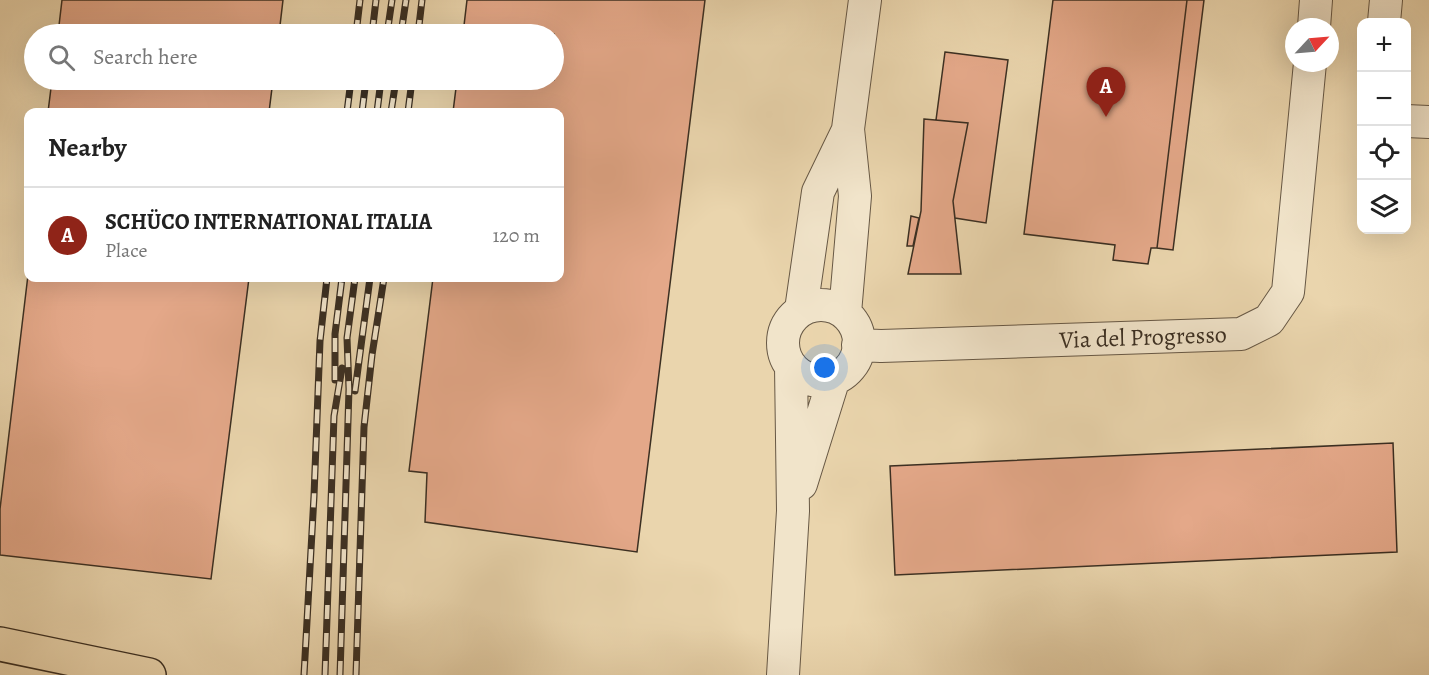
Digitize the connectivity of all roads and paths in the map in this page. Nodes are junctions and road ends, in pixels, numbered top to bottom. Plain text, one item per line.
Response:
1 (865, 0) edge
2 (1316, 0) edge
3 (1386, 0) edge
4 (1315, 18) edge
5 (1384, 18) edge
6 (1309, 72) edge
7 (1411, 121) edge
8 (1429, 122) edge
9 (848, 129) junction
10 (801, 310) junction
11 (845, 313) junction
12 (858, 345) junction
13 (791, 366) junction
14 (834, 378) junction
15 (793, 511) junction
16 (7, 645) edge
17 (149, 675) edge
18 (783, 675) edge

1 - 9 street
2 - 4 street
3 - 5 street
6 - 12 street, Via del Progresso
7 - 8 street
9 - 10 street
9 - 11 street
10 - 11 street
10 - 13 street
11 - 12 street
12 - 14 street
13 - 14 street
13 - 15 street
14 - 15 street
15 - 18 street
16 - 17 highway

